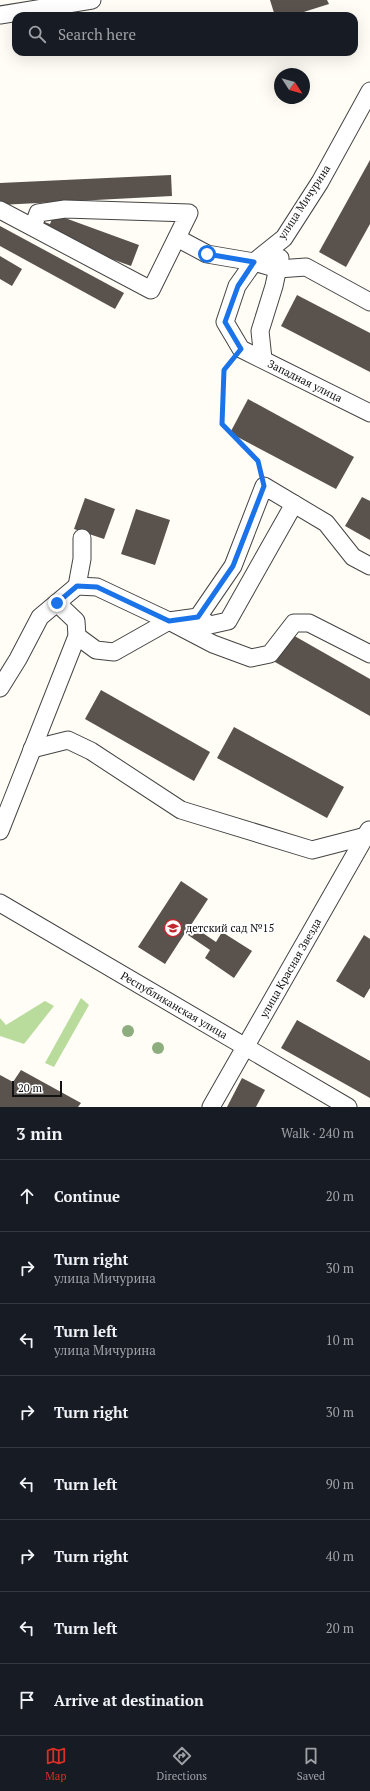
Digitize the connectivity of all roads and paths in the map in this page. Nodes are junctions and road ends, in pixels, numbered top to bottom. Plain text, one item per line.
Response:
1 (92, 0) edge
2 (18, 12) edge
3 (12, 13) edge
4 (0, 15) edge
5 (370, 91) edge
6 (0, 210) edge
7 (32, 227) junction
8 (177, 238) junction
9 (284, 238) junction
10 (254, 262) junction
11 (278, 269) junction
12 (369, 300) edge
13 (241, 349) junction
14 (263, 359) junction
15 (370, 413) edge
16 (264, 486) junction
17 (294, 504) junction
18 (82, 538) dead end
19 (370, 566) edge
20 (77, 586) junction
21 (57, 603) junction
22 (198, 617) junction
23 (169, 621) junction
24 (77, 636) junction
25 (370, 654) edge
26 (0, 688) edge
27 (32, 749) junction
28 (0, 831) edge
29 (368, 832) edge
30 (0, 903) edge
31 (245, 1046) junction
32 (211, 1107) edge
33 (348, 1107) edge

1 - 2 street
3 - 4 street
5 - 9 street, улица Мичурина
6 - 7 street
7 - 8 street
7 - 8 street
8 - 10 street
9 - 10 street, улица Мичурина
9 - 11 street
10 - 11 street
10 - 13 street, улица Мичурина
11 - 12 street
11 - 14 street
13 - 14 street, Западная улица
13 - 16 path
14 - 15 street, Западная улица
16 - 17 street
16 - 22 street
17 - 19 street
17 - 22 street
18 - 20 street
20 - 21 street
20 - 23 street
21 - 24 street
21 - 26 street
22 - 23 street
23 - 24 street
23 - 25 street
24 - 27 street
27 - 28 street
27 - 29 street
29 - 31 street, улица Красная Звезда
30 - 31 street, Республиканская улица
31 - 32 street, улица Красная Звезда
31 - 33 street, Республиканская улица

